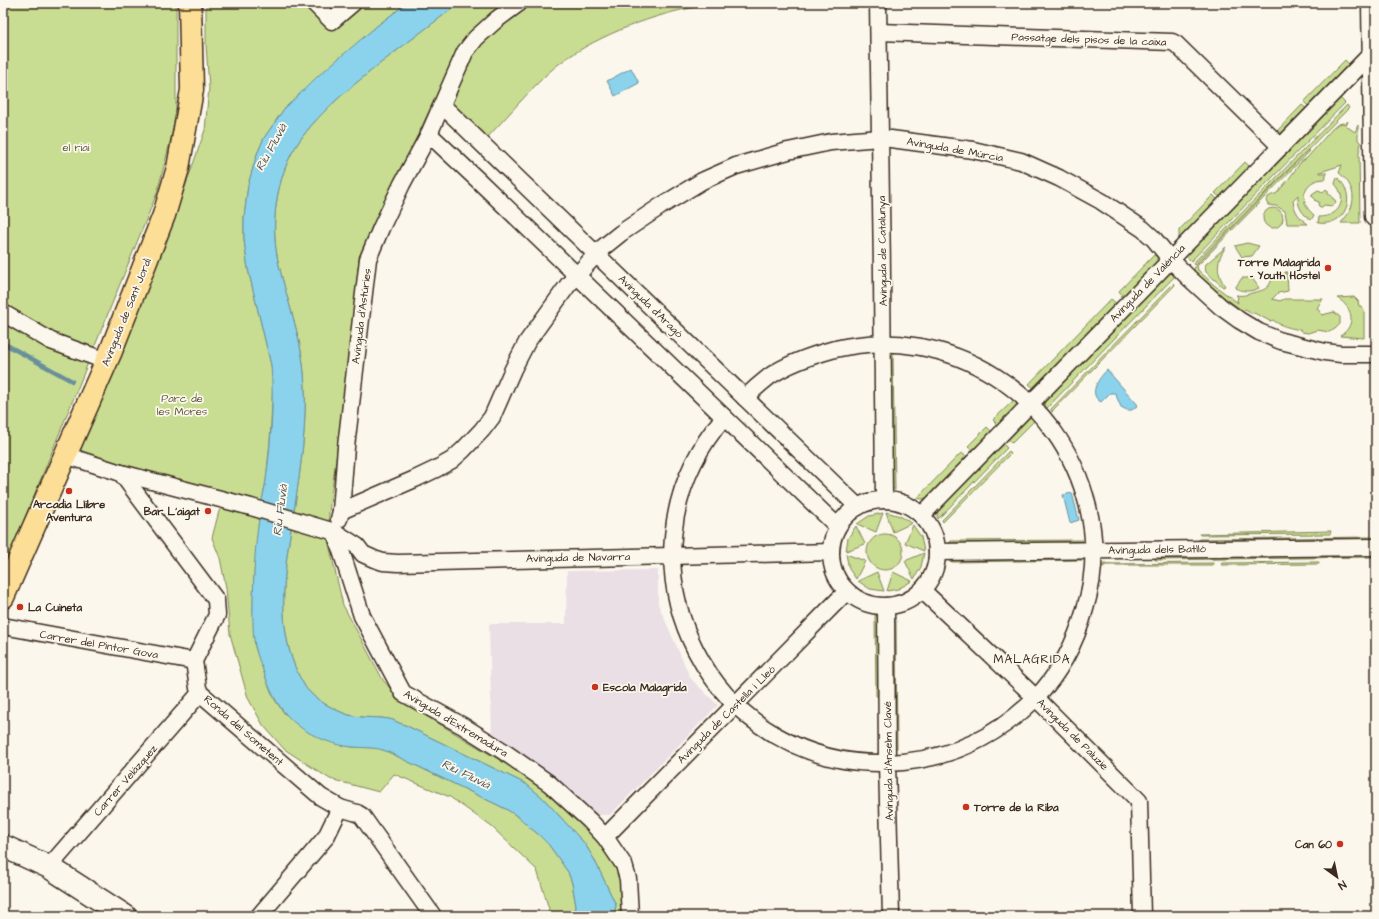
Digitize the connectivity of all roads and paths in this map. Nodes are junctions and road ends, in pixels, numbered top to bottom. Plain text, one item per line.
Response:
1 (314, 3) edge
2 (353, 3) edge
3 (519, 3) edge
4 (878, 3) edge
5 (1373, 3) edge
6 (190, 6) edge
7 (879, 32) junction
8 (1374, 52) junction
9 (442, 107) junction
10 (429, 134) junction
11 (880, 138) junction
12 (1281, 147) junction
13 (1376, 216) edge
14 (596, 254) junction
15 (1170, 260) junction
16 (576, 274) junction
17 (3, 313) edge
18 (883, 343) junction
19 (1376, 354) edge
20 (106, 361) junction
21 (745, 398) junction
22 (1030, 403) junction
23 (724, 417) junction
24 (64, 455) junction
25 (121, 473) junction
26 (884, 500) junction
27 (858, 507) junction
28 (341, 511) junction
29 (922, 515) junction
30 (837, 526) junction
31 (335, 532) junction
32 (1376, 547) edge
33 (1093, 550) junction
34 (831, 552) junction
35 (937, 552) junction
36 (672, 555) junction
37 (922, 590) junction
38 (847, 591) junction
39 (3, 597) edge
40 (886, 606) junction
41 (3, 626) edge
42 (194, 661) junction
43 (200, 693) junction
44 (1036, 698) junction
45 (736, 705) junction
46 (887, 763) junction
47 (340, 808) junction
48 (605, 837) junction
49 (3, 846) edge
50 (49, 867) junction
51 (125, 916) edge
52 (259, 916) edge
53 (433, 916) edge
54 (630, 916) edge
55 (891, 916) edge
56 (1142, 916) edge

1 - 2 street
3 - 9 street, Avinguda d'Astúries
4 - 7 street, Avinguda de Catalunya
5 - 8 main road
6 - 20 main road, Avinguda de Sant Jordi
7 - 11 street, Avinguda de Catalunya
7 - 12 street, Passatge dels pisos de la caixa
8 - 12 street, Avinguda de València
8 - 13 main road
9 - 10 street, Avinguda d'Astúries
9 - 14 street, Avinguda d'Aragó
10 - 16 street
10 - 28 street, Avinguda d'Astúries
11 - 14 street, Avinguda de Múrcia
11 - 15 street, Avinguda de Múrcia
11 - 18 street, Avinguda de Catalunya
12 - 15 street, Avinguda de València
14 - 16 street, Avinguda de Múrcia
14 - 21 street, Avinguda d'Aragó
15 - 19 street, Avinguda de Múrcia
15 - 22 street, Avinguda de València
16 - 23 street
16 - 28 street, Avinguda de Múrcia
17 - 20 street
18 - 21 street
18 - 22 street
18 - 26 street, Avinguda de Catalunya
20 - 24 main road, Avinguda de Sant Jordi
21 - 27 street, Avinguda d'Aragó
22 - 29 street, Avinguda de València
22 - 33 street
23 - 30 street
23 - 36 street
24 - 25 street
24 - 39 main road, Avinguda de Sant Jordi
25 - 31 street, Avinguda de Navarra
25 - 42 street
26 - 27 street
26 - 29 street
27 - 30 street
28 - 31 street, Avinguda d'Astúries
29 - 35 street
30 - 34 street
31 - 36 street, Avinguda de Navarra
31 - 48 street, Avinguda d'Extremadura
32 - 33 street, Avinguda dels Batlló
33 - 35 street, Avinguda dels Batlló
33 - 44 street
34 - 36 street, Avinguda de Navarra
34 - 38 street
35 - 37 street
36 - 45 street
37 - 40 street
37 - 44 street, Avinguda de Paluzie
38 - 40 street
38 - 45 street, Avinguda de Castella i Lleó
40 - 46 street, Avinguda d'Anselm Clavé
41 - 42 street, Carrer del Pintor Gova
42 - 43 street, Ronda del Sometent
43 - 47 street, Ronda del Sometent
43 - 50 street, Carrer Velázquez
44 - 46 street
44 - 56 street, Avinguda de Paluzie
45 - 46 street
45 - 48 street, Avinguda de Castella i Lleó
46 - 55 street, Avinguda d'Anselm Clavé
47 - 52 street
47 - 53 street, Ronda del Sometent
48 - 54 street, Avinguda d'Extremadura
49 - 50 main road
50 - 51 main road

